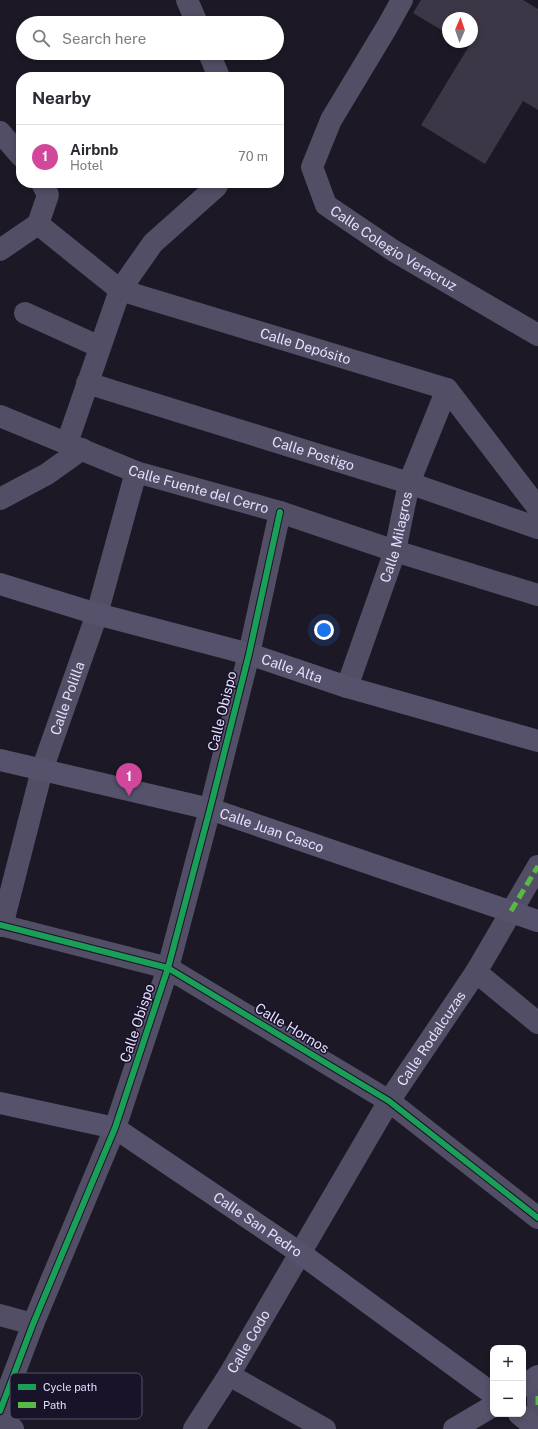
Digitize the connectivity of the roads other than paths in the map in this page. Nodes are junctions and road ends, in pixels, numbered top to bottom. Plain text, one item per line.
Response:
1 (187, 0) edge
2 (402, 0) edge
3 (194, 16) edge
4 (212, 60) edge
5 (217, 72) edge
6 (0, 132) edge
7 (16, 150) edge
8 (44, 188) edge
9 (215, 188) edge
10 (38, 224) junction
11 (0, 250) edge
12 (120, 290) junction
13 (25, 313) dead end
14 (538, 335) edge
15 (100, 348) junction
16 (87, 383) junction
17 (447, 389) junction
18 (0, 416) edge
19 (74, 446) junction
20 (136, 472) junction
21 (409, 483) junction
22 (0, 499) edge
23 (538, 508) edge
24 (280, 512) junction
25 (538, 528) edge
26 (394, 550) junction
27 (0, 584) edge
28 (538, 595) edge
29 (97, 614) junction
30 (249, 654) junction
31 (347, 687) junction
32 (538, 742) edge
33 (0, 760) edge
34 (42, 770) junction
35 (210, 809) junction
36 (538, 866) edge
37 (511, 912) junction
38 (538, 921) edge
39 (1, 926) edge
40 (168, 968) junction
41 (476, 972) junction
42 (538, 1023) edge
43 (389, 1101) junction
44 (0, 1103) edge
45 (115, 1128) junction
46 (538, 1218) edge
47 (300, 1253) junction
48 (0, 1315) edge
49 (33, 1324) junction
50 (14, 1373) edge
51 (229, 1375) junction
52 (538, 1376) edge
53 (526, 1384) edge
54 (10, 1385) edge
55 (490, 1392) edge
56 (538, 1396) edge
57 (538, 1405) edge
58 (490, 1408) edge
59 (0, 1411) edge
60 (523, 1417) edge
61 (0, 1422) edge
62 (13, 1429) edge
63 (194, 1429) edge
64 (325, 1429) edge
65 (454, 1429) edge
66 (537, 1429) edge

1 - 3 street
2 - 14 street, Calle Colegio Veracruz
4 - 5 street
6 - 7 street
8 - 10 street
9 - 12 street
10 - 11 street
10 - 12 street, Calle Depósito
12 - 15 street
12 - 17 street, Calle Depósito
13 - 15 street
15 - 16 street
16 - 19 street
16 - 21 street, Calle Postigo
17 - 21 street, Calle Milagros
17 - 23 street
18 - 19 street, Calle Fuente del Cerro
19 - 20 street, Calle Fuente del Cerro
19 - 22 street
20 - 24 street, Calle Fuente del Cerro
20 - 29 street, Calle Polilla
21 - 25 street, Calle Postigo
21 - 26 street, Calle Milagros
24 - 26 street, Calle Fuente del Cerro
24 - 30 street, Calle Obispo
26 - 28 street, Calle Fuente del Cerro
26 - 31 street, Calle Milagros
27 - 29 street, Calle Alta
29 - 30 street, Calle Alta
29 - 34 street, Calle Polilla
30 - 31 street, Calle Alta
30 - 35 street, Calle Obispo
31 - 32 street, Calle Alta
33 - 34 street, Calle Juan Casco
34 - 35 street, Calle Juan Casco
34 - 39 street, Calle Polilla
35 - 37 street, Calle Juan Casco
35 - 40 street, Calle Obispo
36 - 37 street, Calle Rodalcuzas
37 - 38 street, Calle Juan Casco
37 - 41 street, Calle Rodalcuzas
39 - 40 street, Calle Hornos
40 - 43 street, Calle Hornos
40 - 45 street, Calle Obispo
41 - 42 street
41 - 43 street, Calle Rodalcuzas
43 - 46 street, Calle Hornos
43 - 47 street, Calle Rodalcuzas
44 - 45 street, Calle San Pedro
45 - 47 street, Calle San Pedro
45 - 49 street, Calle Obispo
47 - 51 street, Calle Codo
47 - 55 street, Calle San Pedro
48 - 49 street
49 - 50 street, Calle Obispo
51 - 63 street, Calle Codo
51 - 64 street
52 - 53 street
54 - 59 street, Calle Obispo
56 - 57 street
58 - 65 street
60 - 66 street
61 - 62 street

